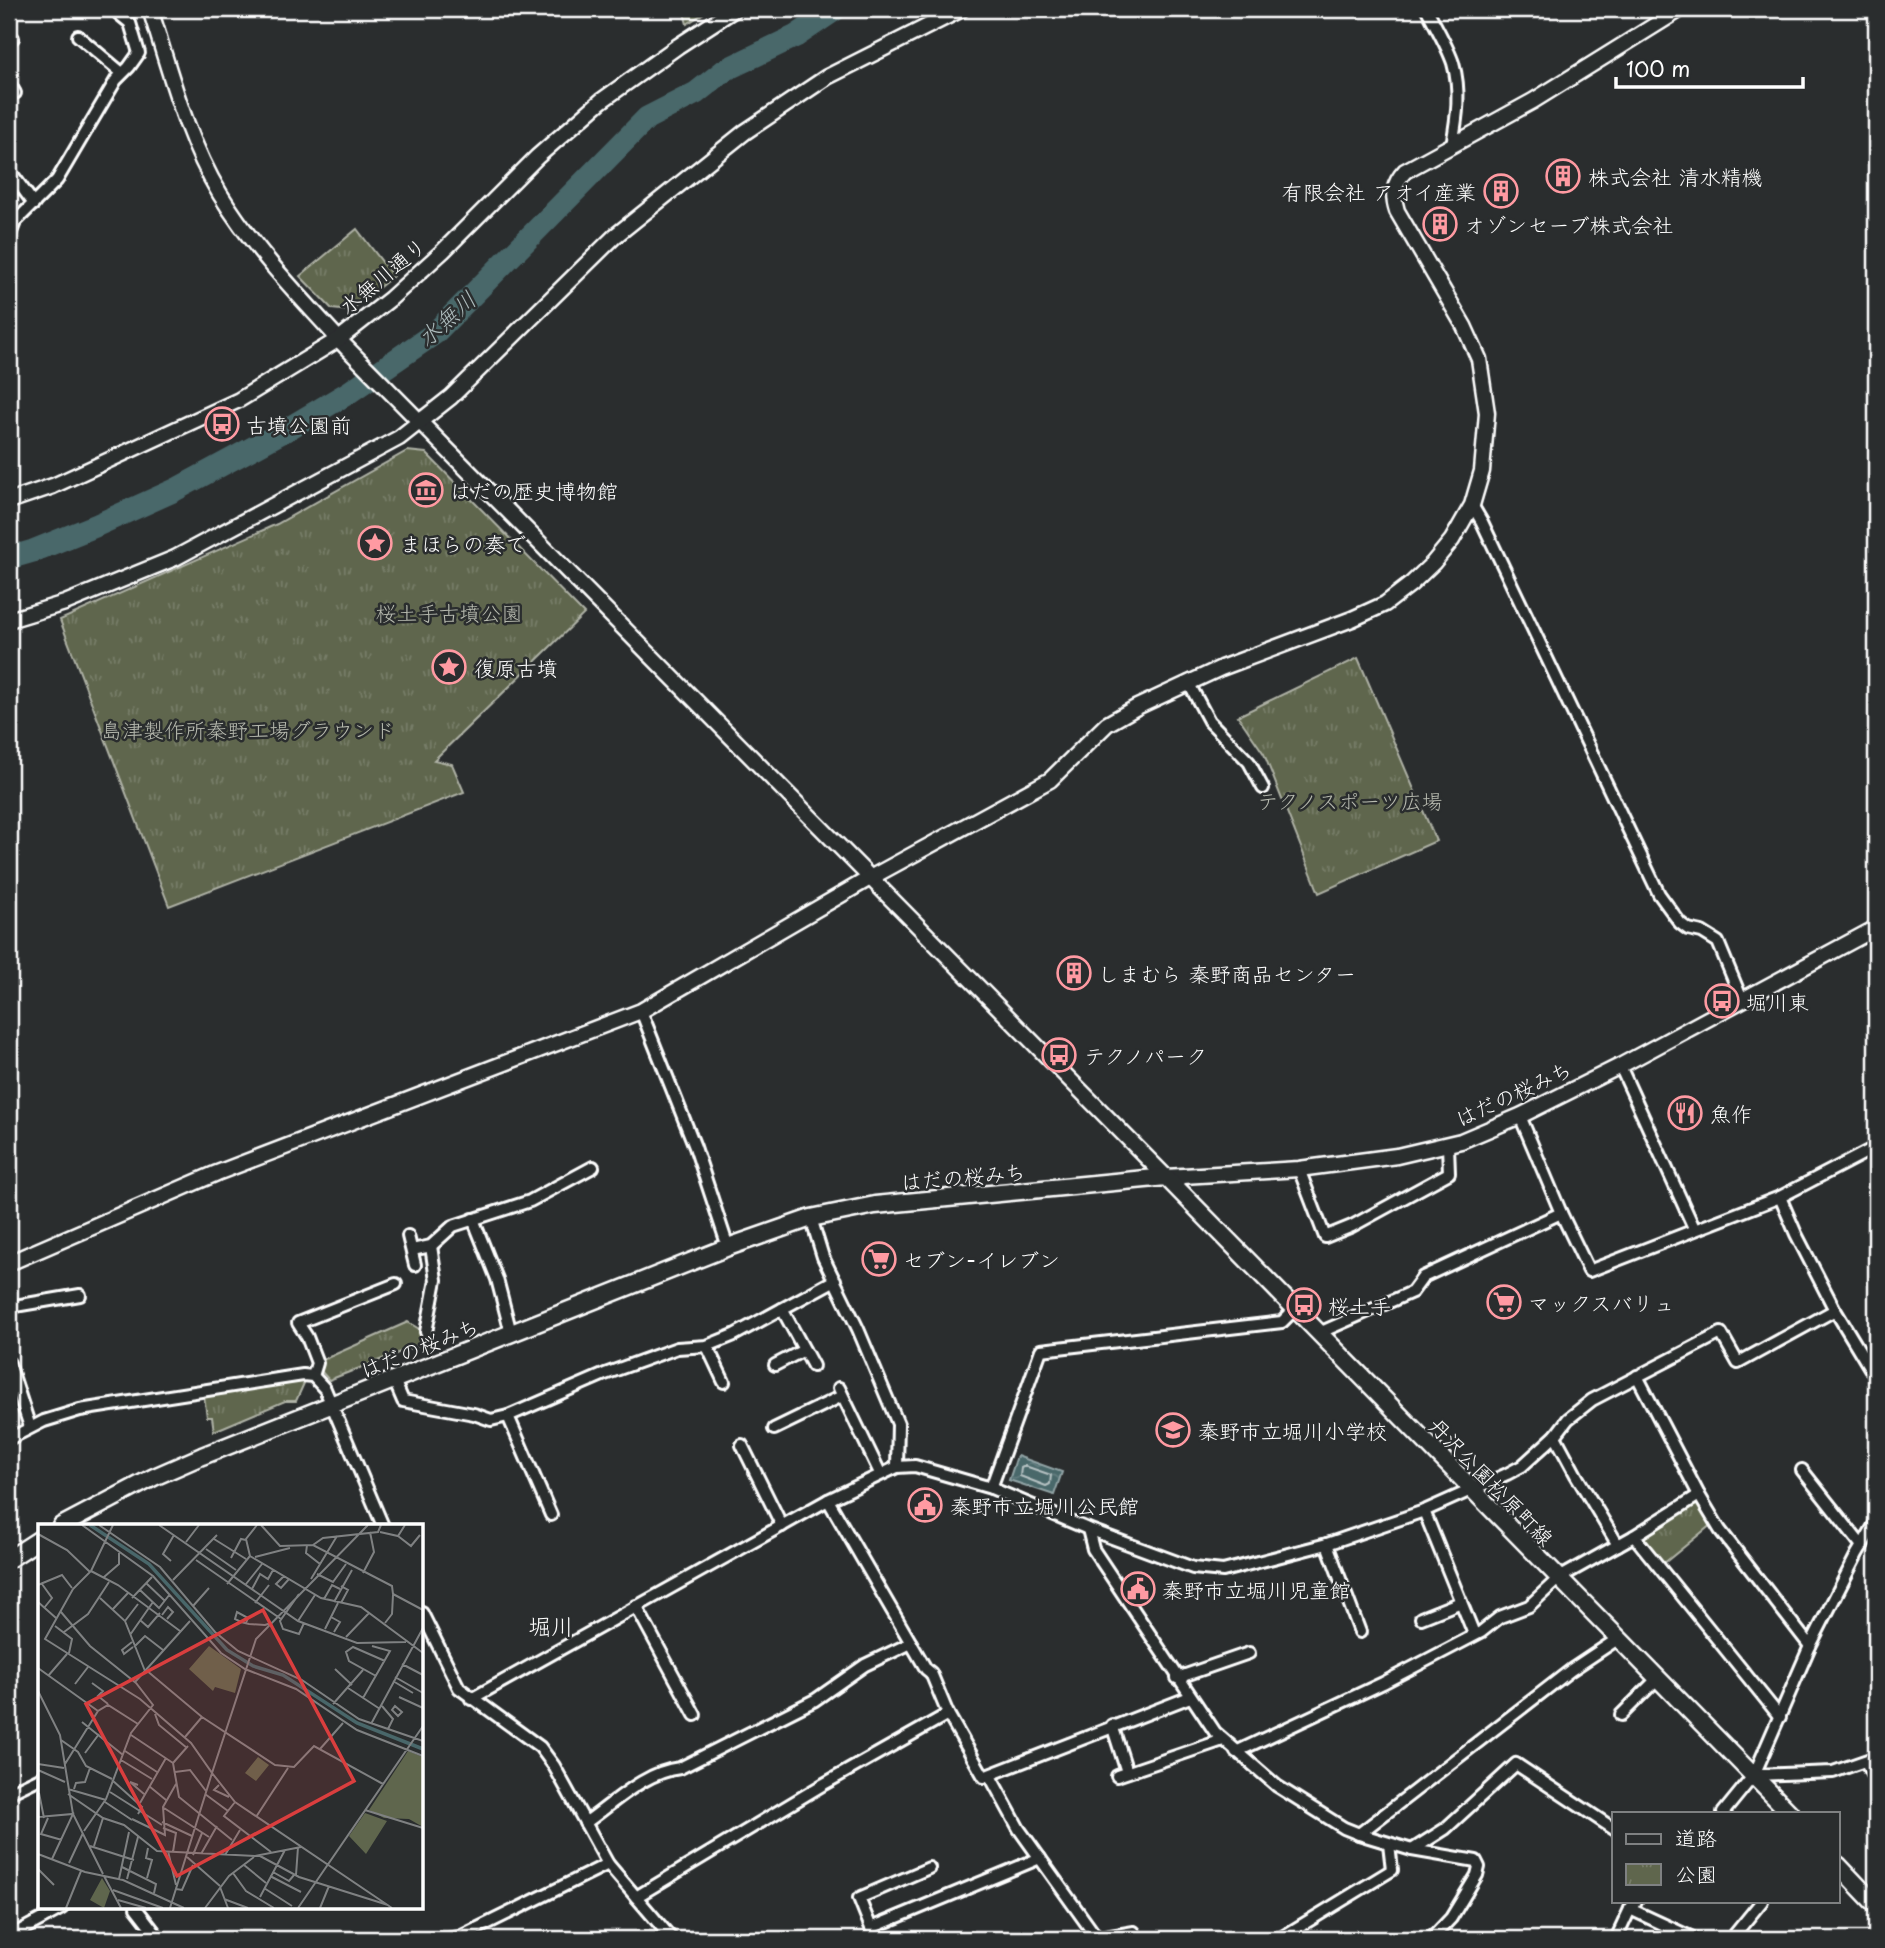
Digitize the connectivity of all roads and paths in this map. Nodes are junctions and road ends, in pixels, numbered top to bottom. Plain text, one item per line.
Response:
1 (117, 9) edge
2 (150, 9) edge
3 (735, 9) edge
4 (962, 9) edge
5 (1427, 9) edge
6 (1681, 9) edge
7 (79, 36) dead end
8 (122, 73) junction
9 (9, 83) edge
10 (15, 93) dead end
11 (1452, 145) junction
12 (9, 170) edge
13 (12, 184) edge
14 (34, 204) junction
15 (9, 237) edge
16 (342, 343) junction
17 (421, 422) junction
18 (9, 501) edge
19 (1472, 505) junction
20 (9, 620) edge
21 (1188, 682) junction
22 (1263, 789) dead end
23 (870, 877) junction
24 (1876, 928) edge
25 (1742, 1000) junction
26 (640, 1011) junction
27 (1620, 1066) junction
28 (1520, 1116) junction
29 (1448, 1145) junction
30 (1876, 1147) edge
31 (593, 1167) dead end
32 (1299, 1169) junction
33 (1166, 1177) junction
34 (1780, 1197) junction
35 (1561, 1213) junction
36 (811, 1218) junction
37 (473, 1219) junction
38 (1694, 1228) junction
39 (408, 1236) dead end
40 (431, 1246) junction
41 (728, 1247) junction
42 (412, 1250) junction
43 (9, 1263) edge
44 (415, 1265) dead end
45 (835, 1280) junction
46 (396, 1284) dead end
47 (80, 1296) dead end
48 (9, 1307) edge
49 (782, 1309) junction
50 (1295, 1309) junction
51 (1835, 1310) junction
52 (426, 1332) dead end
53 (511, 1333) junction
54 (1319, 1333) junction
55 (707, 1346) junction
56 (804, 1350) junction
57 (9, 1363) edge
58 (775, 1365) dead end
59 (813, 1366) dead end
60 (313, 1376) junction
61 (1637, 1376) junction
62 (1876, 1378) edge
63 (394, 1380) junction
64 (724, 1382) dead end
65 (331, 1404) junction
66 (508, 1416) junction
67 (30, 1427) junction
68 (774, 1429) dead end
69 (1555, 1436) junction
70 (9, 1439) edge
71 (741, 1445) dead end
72 (897, 1467) junction
73 (1802, 1470) dead end
74 (880, 1474) junction
75 (991, 1488) junction
76 (1470, 1489) junction
77 (1699, 1495) junction
78 (828, 1500) junction
79 (1424, 1511) junction
80 (551, 1514) dead end
81 (1876, 1522) edge
82 (65, 1524) edge
83 (382, 1524) edge
84 (782, 1526) junction
85 (1088, 1529) junction
86 (1634, 1536) junction
87 (38, 1540) edge
88 (1327, 1544) junction
89 (1618, 1545) junction
90 (1861, 1546) junction
91 (9, 1559) edge
92 (1559, 1578) junction
93 (1461, 1602) junction
94 (636, 1606) junction
95 (424, 1616) edge
96 (1421, 1618) dead end
97 (1360, 1632) dead end
98 (1474, 1634) junction
99 (1619, 1639) junction
100 (911, 1643) junction
101 (1810, 1646) junction
102 (1249, 1653) dead end
103 (1177, 1678) junction
104 (1658, 1678) junction
105 (1190, 1697) junction
106 (471, 1699) junction
107 (948, 1714) junction
108 (695, 1715) dead end
109 (1621, 1715) dead end
110 (1780, 1717) junction
111 (1112, 1725) junction
112 (1223, 1740) junction
113 (1236, 1752) junction
114 (1871, 1760) edge
115 (1754, 1775) junction
116 (990, 1776) junction
117 (38, 1779) edge
118 (1876, 1782) edge
119 (9, 1793) edge
120 (1724, 1812) edge
121 (1789, 1812) edge
122 (585, 1823) junction
123 (1612, 1828) edge
124 (1360, 1834) junction
125 (1389, 1844) junction
126 (1412, 1850) junction
127 (1040, 1858) junction
128 (608, 1864) junction
129 (1840, 1867) edge
130 (929, 1868) dead end
131 (636, 1897) junction
132 (1761, 1902) edge
133 (1633, 1905) edge
134 (1876, 1905) edge
135 (58, 1910) edge
136 (138, 1910) edge
137 (9, 1937) edge
138 (160, 1939) edge
139 (448, 1939) edge
140 (672, 1939) edge
141 (1095, 1939) edge
142 (1135, 1939) edge
143 (1279, 1939) edge
144 (1431, 1939) edge
145 (1616, 1939) edge
146 (1695, 1939) edge
147 (1731, 1939) edge

1 - 8 street
2 - 16 street
3 - 16 street, 水無川通り
4 - 17 street
5 - 11 street
6 - 11 street
7 - 8 street
8 - 14 street
9 - 10 street
11 - 19 street
12 - 13 street
13 - 14 street
14 - 15 street
16 - 17 street
16 - 18 street, 水無川通り
17 - 20 street
17 - 23 street
19 - 21 street
19 - 25 street
21 - 22 street
21 - 23 street
23 - 26 street
23 - 33 street
24 - 25 street, はだの桜みち
25 - 27 street, はだの桜みち
26 - 41 street
26 - 43 street
27 - 28 street, はだの桜みち
27 - 38 street
28 - 29 street, はだの桜みち
28 - 35 street
29 - 32 street, はだの桜みち
29 - 32 street
30 - 34 street
31 - 37 street
32 - 33 street, はだの桜みち
33 - 36 main road, はだの桜みち
33 - 50 main road, 丹沢公園松原町線
34 - 38 street
34 - 51 street
35 - 38 street
35 - 54 street
36 - 41 main road, はだの桜みち
36 - 45 street
37 - 40 street
37 - 53 street
39 - 42 street
40 - 42 street
40 - 52 street
41 - 53 main road, はだの桜みち
42 - 44 street
45 - 49 street
45 - 72 street
46 - 60 street
47 - 48 street
49 - 55 street
49 - 56 street
50 - 54 main road, 丹沢公園松原町線
50 - 75 street
51 - 61 street
51 - 62 street
53 - 63 main road, はだの桜みち
54 - 76 main road, 丹沢公園松原町線
55 - 64 street
55 - 66 street
56 - 58 street
56 - 59 street
57 - 67 street
60 - 65 street
60 - 67 street
61 - 69 street
61 - 77 street
63 - 65 main road, はだの桜みち
63 - 66 street
65 - 82 main road, はだの桜みち
65 - 83 street
66 - 80 street
67 - 70 street
68 - 74 street
69 - 76 street
69 - 89 street
71 - 84 street
72 - 74 street
72 - 75 street
73 - 90 street
74 - 78 street
75 - 85 street
76 - 79 street
76 - 92 main road, 丹沢公園松原町線
77 - 86 street
77 - 101 street
78 - 84 street
78 - 100 street
79 - 88 street
79 - 93 street
81 - 90 street
84 - 94 street
85 - 88 street
85 - 103 street
86 - 89 street
86 - 110 street
87 - 91 main road
88 - 97 street
89 - 92 street
90 - 101 street
92 - 98 street
92 - 99 main road, 丹沢公園松原町線
93 - 96 street
93 - 98 street
94 - 106 street
94 - 108 street
95 - 106 street
98 - 113 street
99 - 104 main road, 丹沢公園松原町線
99 - 124 street
100 - 107 street
100 - 122 street
101 - 110 street
102 - 103 street
103 - 105 street
104 - 109 street
104 - 115 main road, 丹沢公園松原町線
105 - 111 street
105 - 112 street
106 - 122 street
107 - 116 street
107 - 131 street
110 - 115 street
111 - 112 street
111 - 116 street
112 - 113 street
113 - 124 street
114 - 115 street
114 - 118 street
115 - 120 street
115 - 121 main road, 丹沢公園松原町線
116 - 127 street
117 - 119 street
122 - 128 street
123 - 126 street
124 - 125 street
125 - 126 street
125 - 143 street
126 - 144 street
127 - 130 street
127 - 141 street
128 - 131 street
128 - 139 street
129 - 134 main road
131 - 140 street
132 - 147 street
133 - 145 street
133 - 146 street
135 - 137 street
136 - 138 street
141 - 142 street

